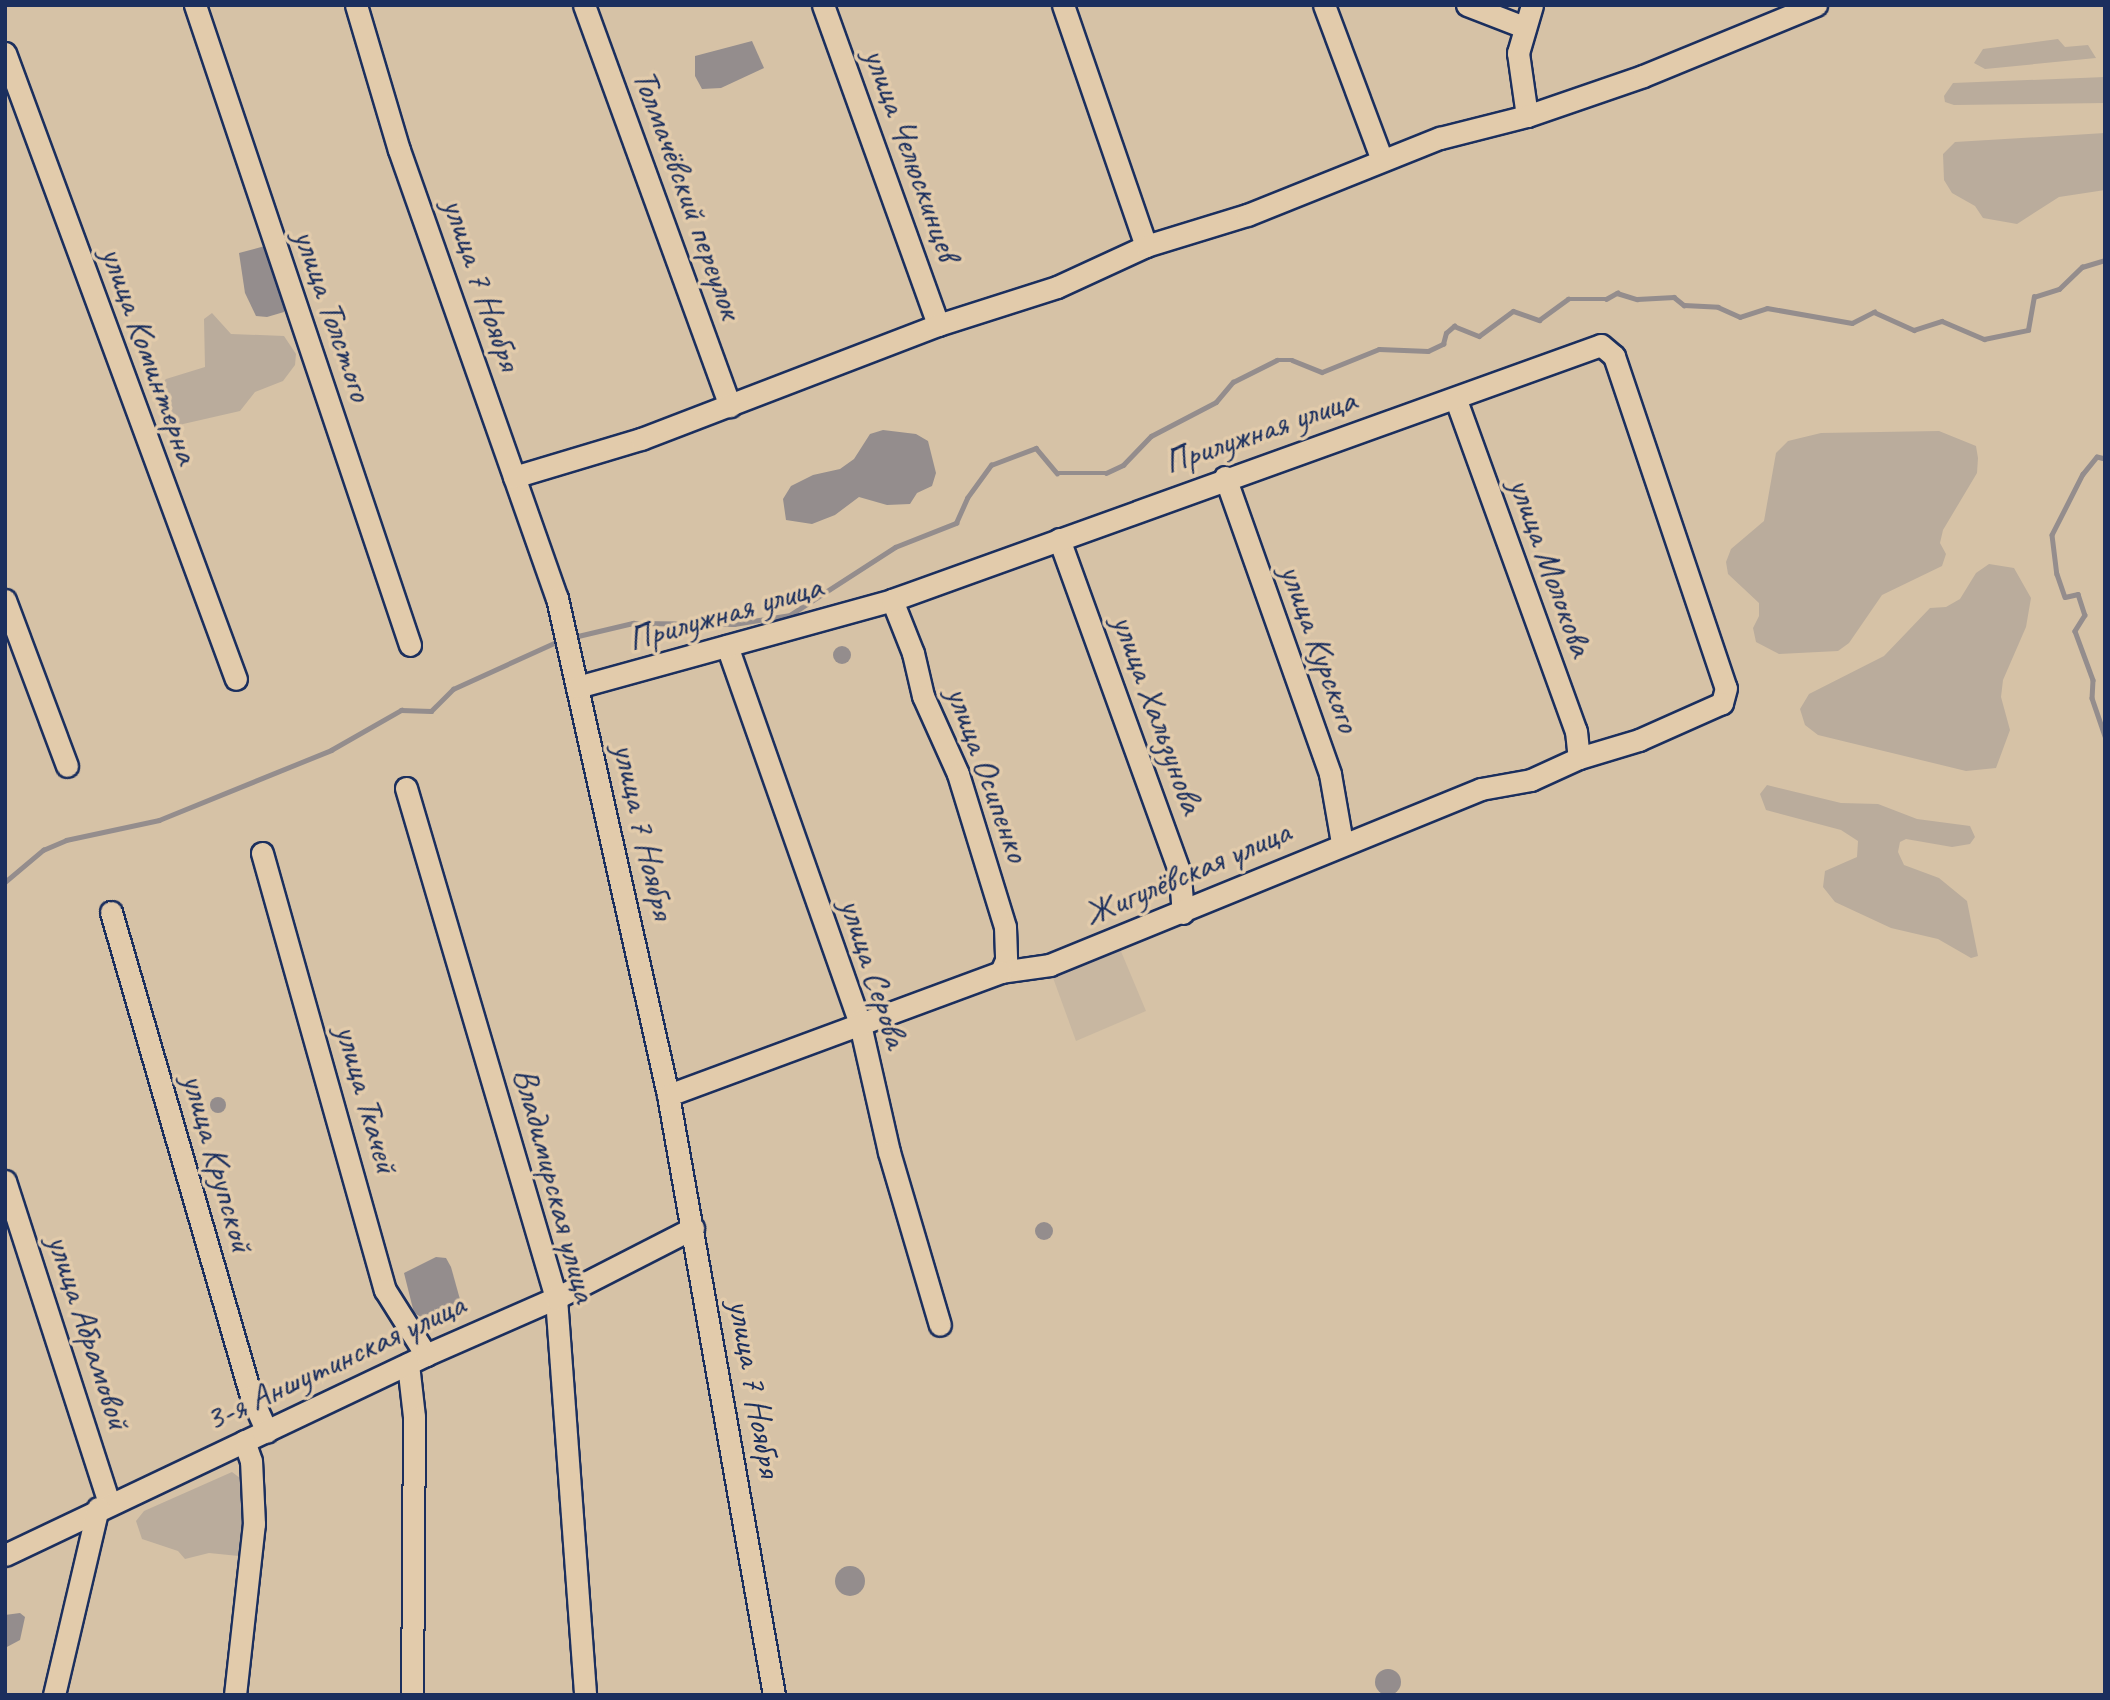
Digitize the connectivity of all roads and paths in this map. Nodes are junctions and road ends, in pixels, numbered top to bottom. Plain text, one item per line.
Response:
1 (195, 5) edge
2 (356, 5) edge
3 (584, 5) edge
4 (823, 5) edge
5 (1063, 5) edge
6 (1324, 5) edge
7 (1467, 5) edge
8 (1532, 5) edge
9 (1816, 5) edge
10 (1524, 27) junction
11 (5, 53) edge
12 (1527, 116) junction
13 (1382, 160) junction
14 (1146, 246) junction
15 (938, 325) junction
16 (1456, 400) junction
17 (730, 406) junction
18 (514, 477) junction
19 (1225, 477) junction
20 (1059, 539) junction
21 (5, 600) edge
22 (892, 600) junction
23 (410, 645) dead end
24 (727, 646) junction
25 (236, 679) dead end
26 (577, 687) junction
27 (1725, 699) joint
28 (1579, 758) junction
29 (67, 766) dead end
30 (406, 788) dead end
31 (1342, 843) junction
32 (262, 853) dead end
33 (111, 912) dead end
34 (1183, 913) junction
35 (1001, 972) junction
36 (859, 1020) junction
37 (668, 1095) junction
38 (5, 1181) edge
39 (693, 1228) junction
40 (556, 1298) junction
41 (940, 1325) dead end
42 (417, 1359) junction
43 (267, 1432) junction
44 (244, 1441) junction
45 (104, 1505) junction
46 (5, 1555) edge
47 (54, 1695) edge
48 (235, 1695) edge
49 (412, 1695) edge
50 (585, 1695) edge
51 (774, 1695) edge

1 - 23 street, улица Толстого
2 - 18 street, улица 7 Ноября
3 - 17 street, Толмачёвский переулок
4 - 15 street, улица Челюскинцев
5 - 14 street
6 - 13 street
7 - 10 street
8 - 10 street
9 - 12 street
10 - 12 street
11 - 25 street, улица Коминтерна
12 - 13 street
13 - 14 street
14 - 15 street
15 - 17 street
16 - 19 street, Прилужная улица
16 - 27 street, Прилужная улица
16 - 28 street, улица Молокова
17 - 18 street
18 - 26 street, улица 7 Ноября
19 - 20 street, Прилужная улица
19 - 31 street, улица Курского
20 - 22 street, Прилужная улица
20 - 34 street, улица Хальзунова
21 - 29 street
22 - 24 street, Прилужная улица
22 - 35 street, улица Осипенко
24 - 26 street, Прилужная улица
24 - 36 street, улица Серова
26 - 37 street, улица 7 Ноября
27 - 28 street, Жигулёвская улица
28 - 31 street, Жигулёвская улица
30 - 40 street, Владимирская улица
31 - 34 street, Жигулёвская улица
32 - 42 street, улица Ткачей
33 - 43 street, улица Крупской
34 - 35 street, Жигулёвская улица
35 - 36 street, Жигулёвская улица
36 - 37 street, Жигулёвская улица
36 - 41 street, улица Серова
37 - 39 street, улица 7 Ноября
38 - 45 street, улица Абрамовой
39 - 40 street, 3-я Аншутинская улица
39 - 51 street, улица 7 Ноября
40 - 42 street, 3-я Аншутинская улица
40 - 50 street, Владимирская улица
42 - 43 street, 3-я Аншутинская улица
42 - 49 street, улица Ткачей
43 - 44 street, 3-я Аншутинская улица
44 - 45 street, 3-я Аншутинская улица
44 - 48 street
45 - 46 street, 3-я Аншутинская улица
45 - 47 street

